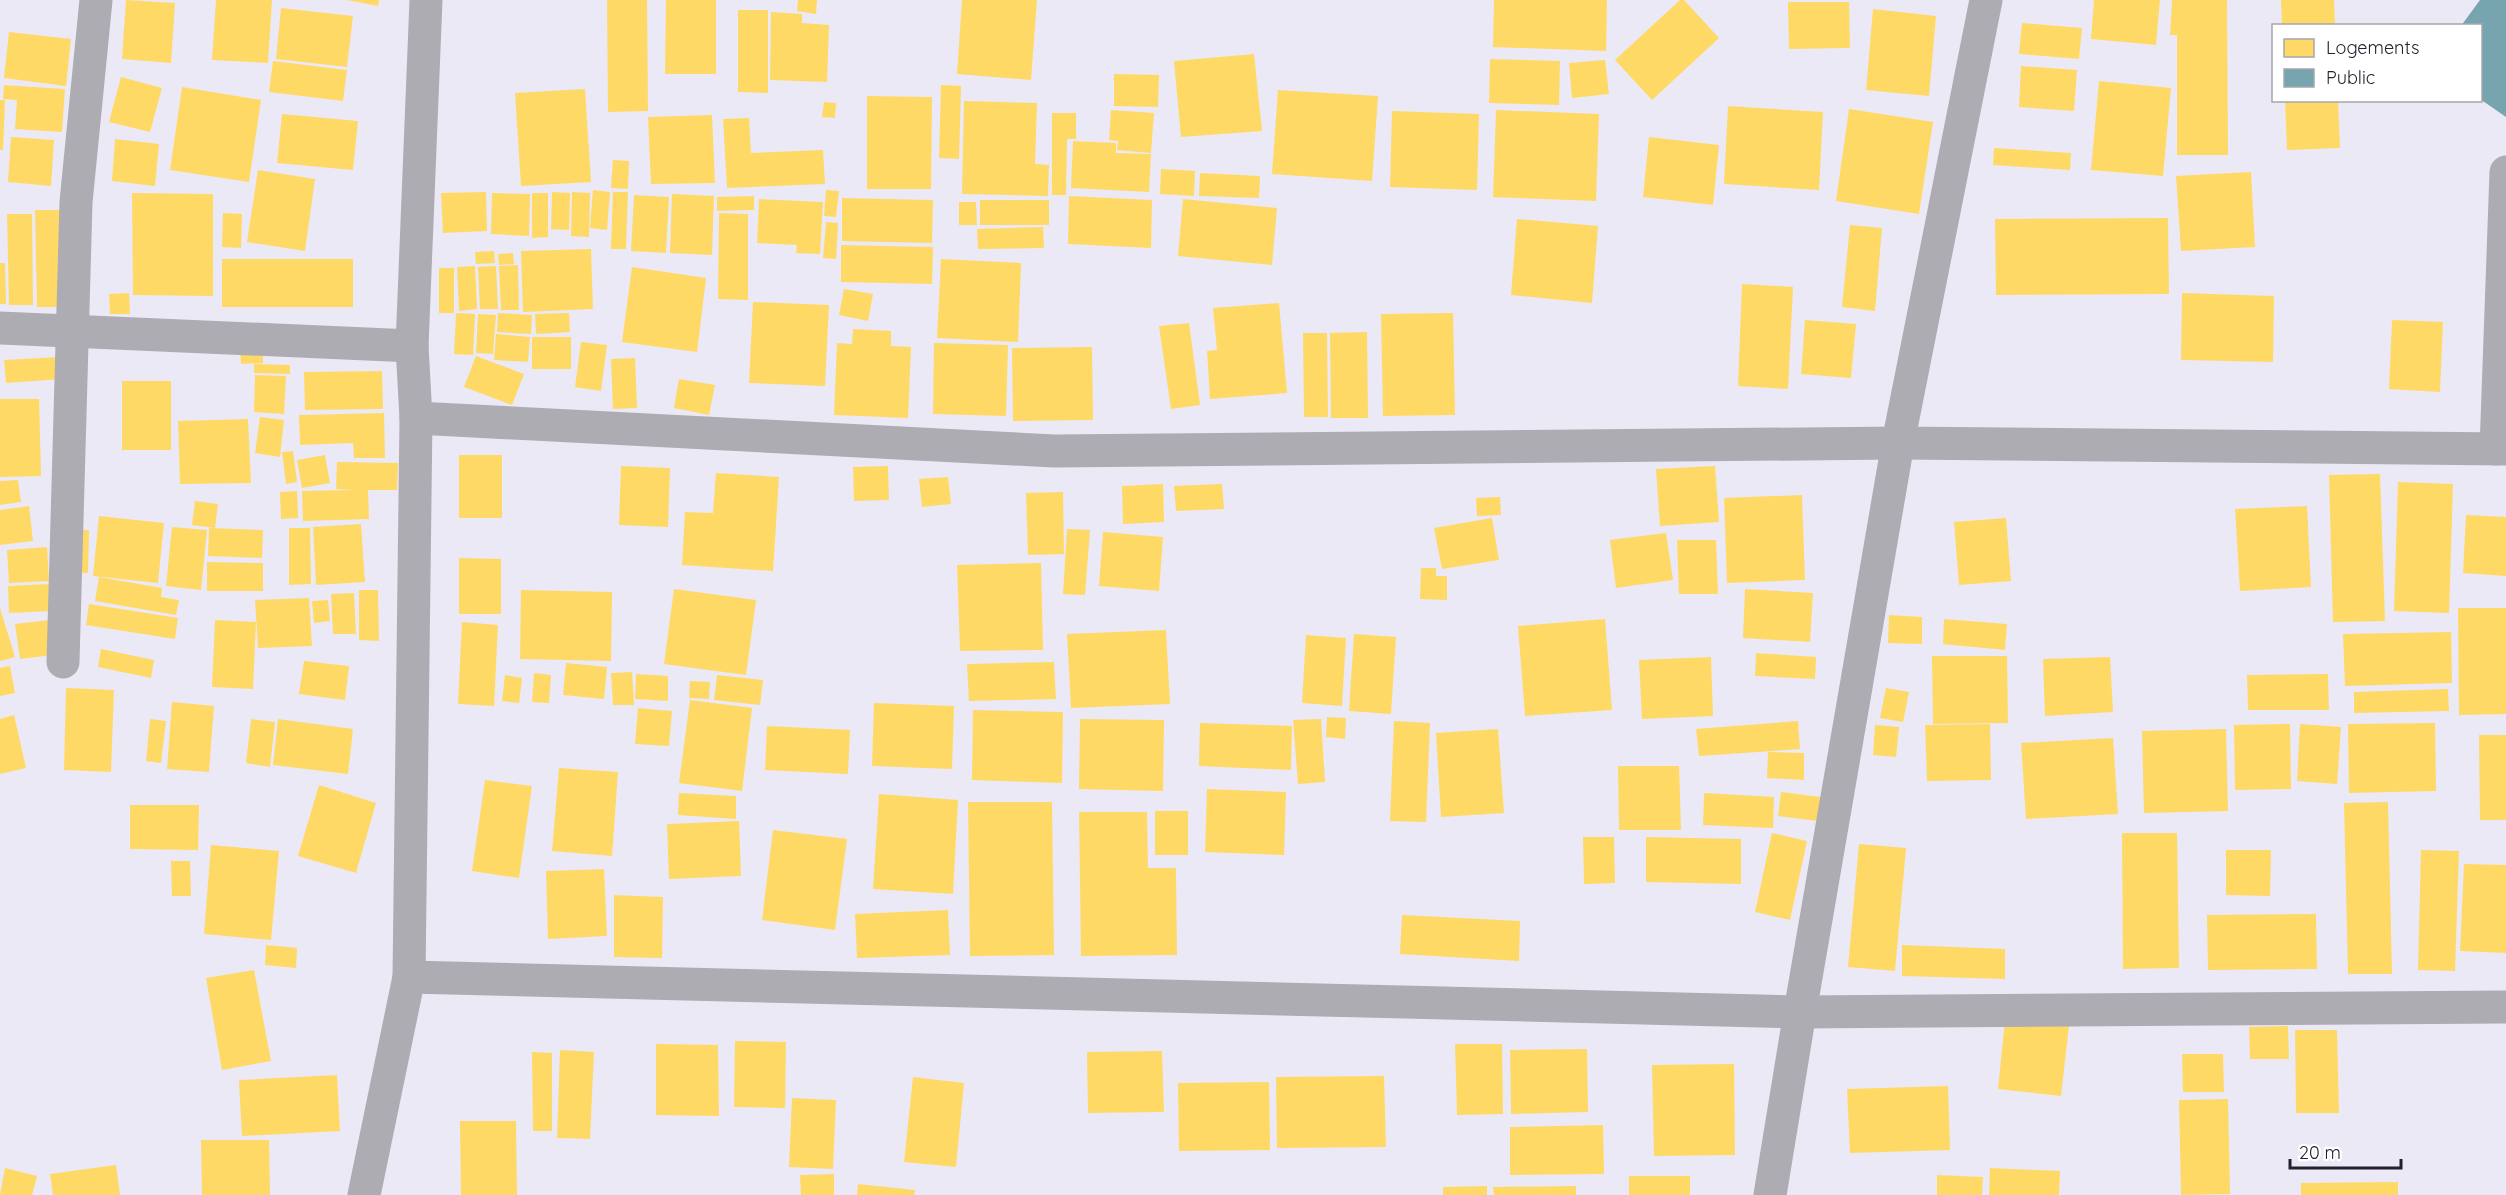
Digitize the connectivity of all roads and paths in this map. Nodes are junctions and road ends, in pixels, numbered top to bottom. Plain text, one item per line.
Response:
1 (96, 0) edge
2 (426, 0) edge
3 (1986, 0) edge
4 (2506, 172) edge
5 (0, 328) edge
6 (72, 331) junction
7 (412, 346) junction
8 (416, 418) junction
9 (1898, 443) junction
10 (2501, 449) edge
11 (63, 662) dead end
12 (409, 977) junction
13 (2506, 1007) edge
14 (1800, 1012) junction
15 (364, 1195) edge
16 (1770, 1195) edge

1 - 6 street
2 - 7 street
3 - 9 street
4 - 10 street
5 - 6 street
6 - 7 street
6 - 11 street
7 - 8 street
8 - 9 street
8 - 12 street
9 - 10 street
9 - 14 street
12 - 14 street
12 - 15 street
13 - 14 street
14 - 16 street

